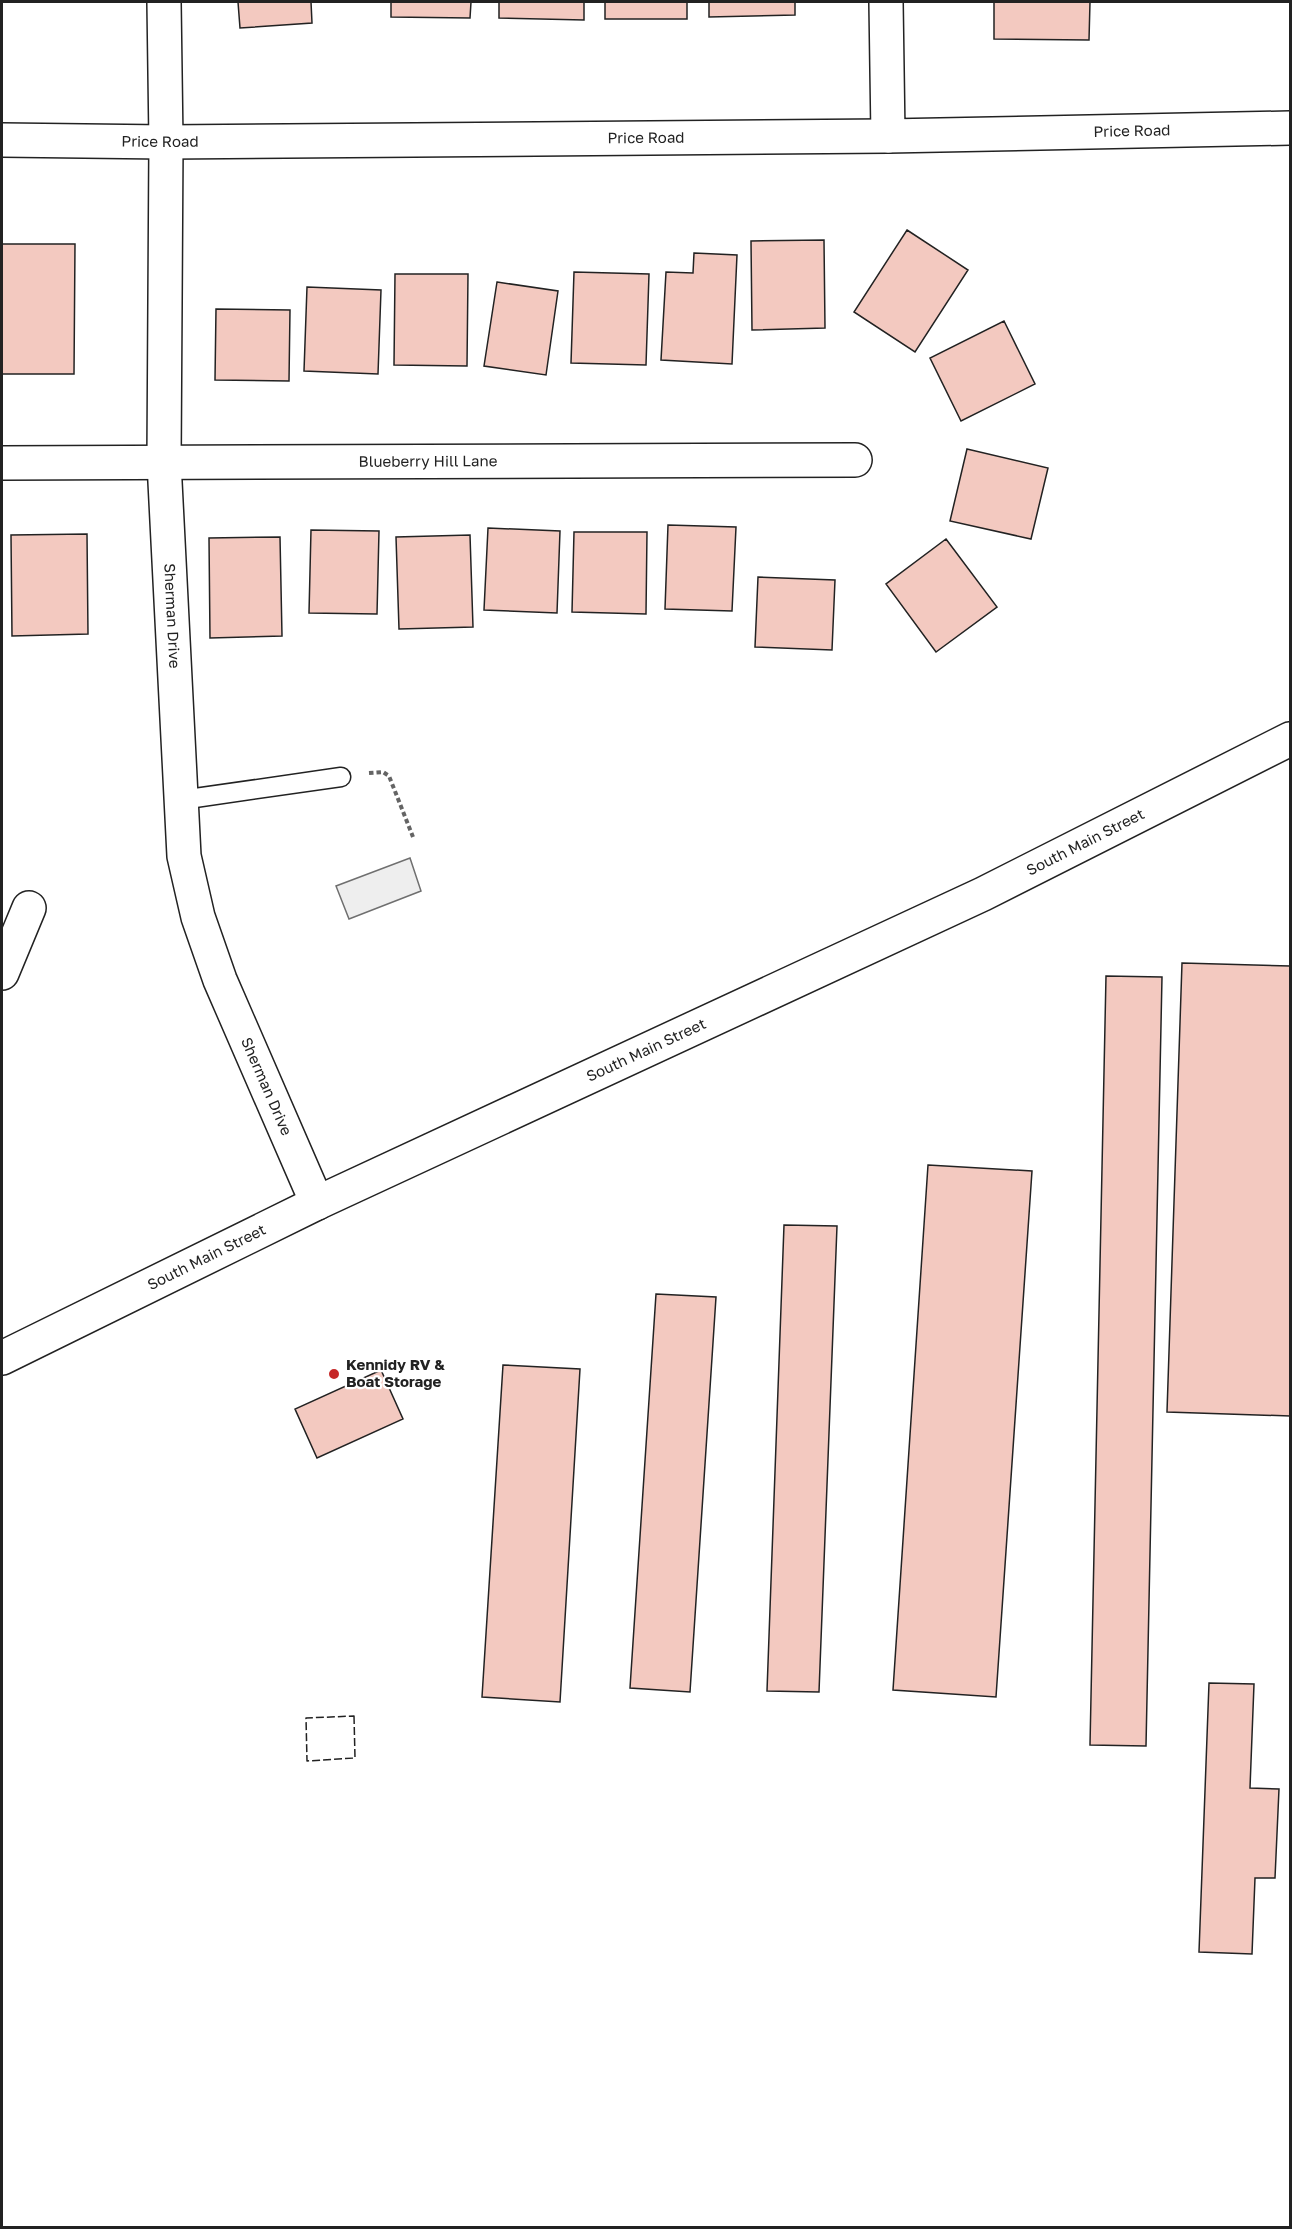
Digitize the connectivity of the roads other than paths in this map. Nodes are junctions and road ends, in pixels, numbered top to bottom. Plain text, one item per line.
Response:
1 (164, 2) edge
2 (886, 2) edge
3 (1290, 128) edge
4 (888, 136) junction
5 (2, 140) edge
6 (166, 142) junction
7 (855, 460) dead end
8 (164, 462) junction
9 (2, 463) edge
10 (1290, 740) edge
11 (341, 777) road end
12 (181, 800) junction
13 (28, 908) dead end
14 (2, 973) edge
15 (317, 1203) junction
16 (2, 1358) edge

1 - 6 street, Sherman Drive
2 - 4 street
3 - 4 street, Price Road
4 - 6 street, Price Road
5 - 6 street, Price Road
6 - 8 street, Sherman Drive
7 - 8 street, Blueberry Hill Lane
8 - 9 street, Blueberry Hill Lane
8 - 12 street, Sherman Drive
10 - 15 street, South Main Street
11 - 12 lane
12 - 15 street, Sherman Drive
13 - 14 street
15 - 16 street, South Main Street

